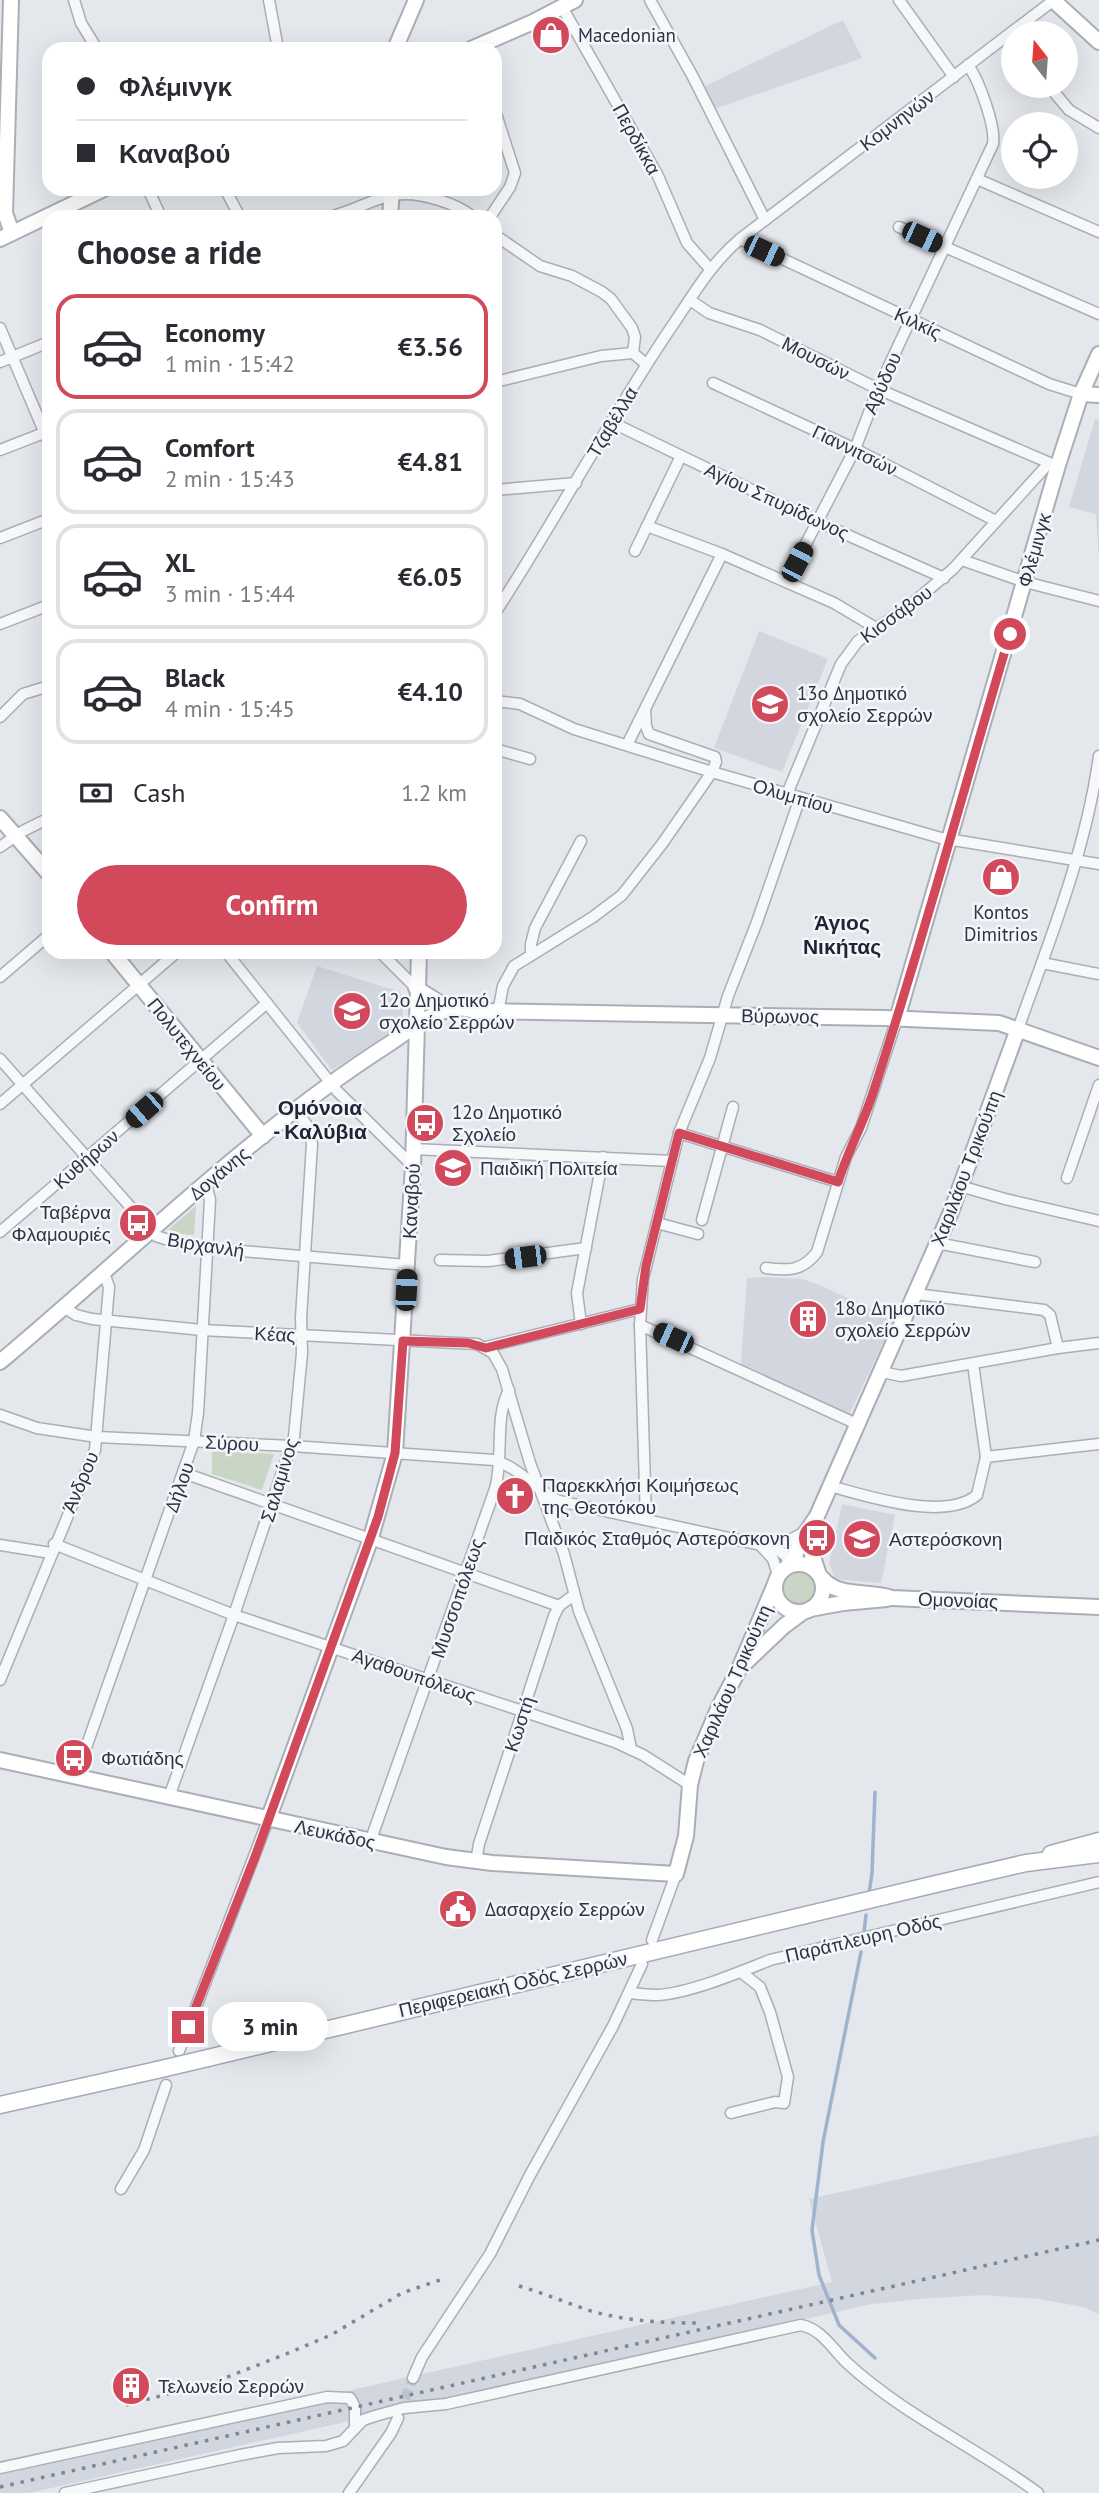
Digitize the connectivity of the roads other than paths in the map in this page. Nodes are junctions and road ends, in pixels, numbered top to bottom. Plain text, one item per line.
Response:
1 (10, 0) edge
2 (74, 0) edge
3 (269, 0) edge
4 (416, 0) edge
5 (650, 0) edge
6 (899, 0) edge
7 (1054, 0) edge
8 (569, 4) edge
9 (1028, 21) edge
10 (93, 42) edge
11 (277, 42) edge
12 (398, 42) edge
13 (486, 42) edge
14 (1001, 42) edge
15 (1099, 42) edge
16 (968, 65) junction
17 (954, 77) junction
18 (1059, 98) edge
19 (1099, 128) edge
20 (502, 134) edge
21 (977, 179) junction
22 (89, 196) edge
23 (382, 196) edge
24 (426, 196) edge
25 (60, 210) edge
26 (347, 210) edge
27 (462, 210) edge
28 (495, 210) edge
29 (42, 219) edge
30 (765, 220) junction
31 (900, 227) dead end
32 (1099, 232) edge
33 (6, 236) edge
34 (740, 239) junction
35 (502, 241) edge
36 (944, 248) junction
37 (710, 270) junction
38 (690, 300) junction
39 (1099, 314) edge
40 (911, 319) junction
41 (0, 328) edge
42 (42, 345) edge
43 (633, 353) junction
44 (1099, 354) edge
45 (13, 357) junction
46 (0, 362) edge
47 (646, 364) junction
48 (502, 380) edge
49 (713, 383) dead end
50 (877, 389) junction
51 (1081, 394) junction
52 (1099, 395) edge
53 (42, 422) edge
54 (611, 422) junction
55 (42, 438) edge
56 (855, 449) junction
57 (0, 450) edge
58 (681, 456) junction
59 (1054, 464) junction
60 (576, 483) junction
61 (502, 489) edge
62 (996, 521) junction
63 (42, 522) edge
64 (818, 522) junction
65 (647, 526) junction
66 (0, 538) edge
67 (635, 551) dead end
68 (722, 554) junction
69 (962, 560) junction
70 (944, 578) junction
71 (786, 582) junction
72 (1025, 582) junction
73 (1099, 601) edge
74 (502, 602) edge
75 (42, 608) edge
76 (0, 624) edge
77 (876, 628) junction
78 (42, 688) edge
79 (502, 702) edge
80 (645, 710) junction
81 (0, 718) edge
82 (627, 745) junction
83 (502, 751) edge
84 (1099, 756) edge
85 (530, 759) dead end
86 (712, 772) junction
87 (787, 794) junction
88 (800, 798) junction
89 (0, 818) edge
90 (42, 822) edge
91 (16, 835) junction
92 (949, 840) junction
93 (581, 842) dead end
94 (0, 847) edge
95 (1077, 861) junction
96 (1099, 863) edge
97 (42, 866) edge
98 (42, 941) edge
99 (531, 955) junction
100 (118, 959) edge
101 (169, 959) edge
102 (232, 959) edge
103 (387, 959) edge
104 (418, 959) edge
105 (1042, 962) junction
106 (1099, 974) edge
107 (0, 978) edge
108 (139, 985) junction
109 (416, 988) junction
110 (267, 1003) junction
111 (455, 1009) junction
112 (498, 1012) junction
113 (723, 1015) junction
114 (897, 1019) junction
115 (416, 1027) junction
116 (1018, 1029) junction
117 (1099, 1058) edge
118 (0, 1059) edge
119 (201, 1061) junction
120 (330, 1083) junction
121 (23, 1085) junction
122 (1099, 1086) edge
123 (0, 1104) edge
124 (733, 1107) dead end
125 (296, 1109) junction
126 (681, 1129) junction
127 (263, 1136) junction
128 (722, 1147) junction
129 (414, 1149) junction
130 (603, 1157) junction
131 (87, 1158) junction
132 (671, 1161) junction
133 (413, 1166) junction
134 (1067, 1178) dead end
135 (838, 1182) junction
136 (206, 1184) junction
137 (960, 1186) junction
138 (702, 1220) dead end
139 (1099, 1221) edge
140 (657, 1223) junction
141 (0, 1232) edge
142 (151, 1232) junction
143 (698, 1234) dead end
144 (937, 1243) junction
145 (207, 1248) junction
146 (586, 1248) junction
147 (304, 1258) junction
148 (440, 1260) dead end
149 (1035, 1262) dead end
150 (407, 1265) junction
151 (766, 1268) dead end
152 (104, 1273) junction
153 (916, 1294) junction
154 (65, 1308) junction
155 (640, 1309) junction
156 (105, 1320) junction
157 (581, 1324) junction
158 (640, 1325) junction
159 (202, 1330) junction
160 (301, 1335) junction
161 (403, 1341) junction
162 (1099, 1343) edge
163 (486, 1348) junction
164 (1058, 1348) junction
165 (0, 1363) edge
166 (973, 1364) junction
167 (882, 1371) junction
168 (509, 1390) junction
169 (0, 1415) edge
170 (859, 1425) junction
171 (97, 1437) junction
172 (194, 1441) junction
173 (1099, 1444) edge
174 (292, 1446) junction
175 (395, 1453) junction
176 (986, 1457) junction
177 (501, 1462) junction
178 (184, 1473) junction
179 (830, 1486) junction
180 (541, 1490) junction
181 (271, 1506) junction
182 (817, 1516) junction
183 (646, 1519) junction
184 (806, 1531) junction
185 (370, 1541) junction
186 (0, 1545) edge
187 (762, 1547) junction
188 (53, 1548) junction
189 (783, 1572) junction
190 (464, 1574) junction
191 (820, 1575) junction
192 (145, 1581) junction
193 (574, 1595) junction
194 (892, 1598) junction
195 (559, 1606) junction
196 (1099, 1607) edge
197 (807, 1611) junction
198 (234, 1615) junction
199 (330, 1646) junction
200 (739, 1669) junction
201 (0, 1680) edge
202 (428, 1680) junction
203 (523, 1711) junction
204 (631, 1749) junction
205 (0, 1760) edge
206 (76, 1776) junction
207 (690, 1785) junction
208 (169, 1797) junction
209 (268, 1820) junction
210 (1099, 1841) edge
211 (370, 1842) junction
212 (1099, 1854) edge
213 (476, 1862) junction
214 (1026, 1863) junction
215 (676, 1874) junction
216 (1099, 1882) edge
217 (652, 1940) dead end
218 (642, 1964) dead end
219 (741, 1972) junction
220 (630, 1993) junction
221 (179, 2052) dead end
222 (166, 2085) dead end
223 (0, 2105) edge
224 (731, 2113) dead end
225 (121, 2189) dead end
226 (413, 2378) tunnel mouth
227 (398, 2418) tunnel mouth
228 (355, 2427) junction
229 (0, 2468) edge
230 (65, 2493) edge
231 (349, 2493) edge
232 (1038, 2493) edge

1 - 33 street
2 - 10 street
3 - 11 street
4 - 12 street
5 - 30 street
6 - 17 street
7 - 9 street, Κομνηνών
7 - 15 street
8 - 13 street
8 - 37 street, Περδίκκα
14 - 16 street, Κομνηνών
16 - 17 street, Κομνηνών
16 - 21 street, Αβύδου
17 - 30 street, Κομνηνών
18 - 19 street
20 - 28 street
21 - 32 street
21 - 36 street, Αβύδου
22 - 25 street
23 - 26 street
24 - 27 street
29 - 33 street
30 - 34 street, Κομνηνών
31 - 36 street
34 - 37 street, Τζαβέλλα
34 - 40 street, Κιλκίς
35 - 43 street
36 - 39 street
36 - 40 street, Αβύδου
37 - 38 street, Τζαβέλλα
38 - 47 street, Τζαβέλλα
38 - 50 street, Μουσών
40 - 50 street, Αβύδου
40 - 51 street, Κιλκίς
41 - 45 street
42 - 45 street
43 - 47 street
43 - 48 street
44 - 51 street, Φλέμινγκ
45 - 46 street
45 - 53 street
47 - 54 street, Τζαβέλλα
49 - 56 street, Γιαννιτσών
50 - 56 street, Αβύδου
50 - 59 street, Μουσών
51 - 52 street, Κιλκίς
51 - 59 street, Φλέμινγκ
54 - 58 street, Αγίου Σπυρίδωνος
54 - 60 street, Τζαβέλλα
55 - 57 street
56 - 62 street, Γιαννιτσών
56 - 64 street, Αβύδου
58 - 64 street, Αγίου Σπυρίδωνος
58 - 65 street
59 - 62 street, Κισσάβου
59 - 72 street, Φλέμινγκ
60 - 61 street
60 - 74 street, Τζαβέλλα
62 - 69 street, Κισσάβου
63 - 66 street
64 - 70 street, Αγίου Σπυρίδωνος
64 - 71 street, Αβύδου
65 - 67 street
65 - 68 street
68 - 71 street
68 - 80 street
69 - 70 street, Κισσάβου
69 - 72 street
70 - 77 street, Κισσάβου
71 - 77 street
72 - 73 street
72 - 92 street, Φλέμινγκ
75 - 76 street
77 - 87 street, Κισσάβου
78 - 81 street
79 - 82 street, Ολυμπίου
80 - 82 street
80 - 86 street
82 - 86 street, Ολυμπίου
83 - 85 street
84 - 95 street, Χαριλάου Τρικούπη
86 - 87 street, Ολυμπίου
86 - 99 street
87 - 88 street, Ολυμπίου
88 - 92 street, Ολυμπίου
88 - 113 street
89 - 91 street
90 - 91 street
91 - 94 street
91 - 97 street
92 - 95 street, Ολυμπίου
92 - 114 street, Φλέμινγκ
93 - 99 street
95 - 96 street, Ολυμπίου
95 - 105 street, Χαριλάου Τρικούπη
98 - 107 street
99 - 112 street
100 - 108 street, Πολυτεχνείου
101 - 108 street
102 - 110 street
103 - 109 street
104 - 109 street, Καναβού
105 - 106 street
105 - 116 street, Χαριλάου Τρικούπη
108 - 119 street, Πολυτεχνείου
108 - 121 street
109 - 111 street
109 - 115 street, Καναβού
110 - 119 street, Κυθήρων
110 - 120 street
111 - 112 street, Βύρωνος
111 - 115 street, Δογάνης
112 - 113 street, Βύρωνος
113 - 114 street, Βύρωνος
113 - 126 street
114 - 116 street, Βύρωνος
114 - 135 street, Φλέμινγκ
115 - 120 street, Δογάνης
115 - 129 street, Καναβού
116 - 117 street, Βύρωνος
116 - 137 street, Χαριλάου Τρικούπη
118 - 121 street, Βιρχανλή
119 - 127 street, Πολυτεχνείου
119 - 131 street, Κυθήρων
120 - 125 street, Δογάνης
120 - 133 street
121 - 123 street
121 - 131 street, Βιρχανλή
122 - 134 street
124 - 128 street
125 - 127 street, Δογάνης
125 - 147 street, Σαλαμίνος
126 - 128 street
126 - 132 street
127 - 136 street, Δογάνης
128 - 135 street
128 - 138 street
129 - 130 street
129 - 133 street, Καναβού
130 - 132 street
130 - 146 street
131 - 141 street, Κυθήρων
131 - 142 street, Βιρχανλή
132 - 140 street
133 - 150 street, Καναβού
135 - 151 street, Φλέμινγκ
136 - 142 street, Δογάνης
136 - 145 street, Δήλου
137 - 139 street
137 - 144 street, Χαριλάου Τρικούπη
140 - 143 street
140 - 155 street
142 - 145 street, Βιρχανλή
142 - 152 street, Δογάνης
144 - 149 street
144 - 153 street, Χαριλάου Τρικούπη
145 - 147 street, Βιρχανλή
145 - 159 street, Δήλου
146 - 148 street
146 - 157 street
147 - 150 street, Βιρχανλή
147 - 160 street, Σαλαμίνος
150 - 161 street, Καναβού
152 - 154 street, Δογάνης
152 - 156 street, Άνδρου
153 - 164 street
153 - 167 street, Χαριλάου Τρικούπη
154 - 156 street, Κέας
154 - 165 street, Δογάνης
155 - 157 street
155 - 158 street
156 - 159 street, Κέας
156 - 171 street, Άνδρου
157 - 163 street
158 - 170 street
158 - 183 street
159 - 160 street, Κέας
159 - 172 street, Δήλου
160 - 161 street, Κέας
160 - 174 street, Σαλαμίνος
161 - 163 street, Κέας
161 - 175 street, Καναβού
162 - 164 street
163 - 168 street
164 - 166 street
166 - 167 street
166 - 176 street
167 - 170 street, Χαριλάου Τρικούπη
168 - 177 street, Μυσσοπόλεως
168 - 180 street
169 - 171 street, Σύρου
170 - 179 street, Χαριλάου Τρικούπη
171 - 172 street, Σύρου
171 - 188 street, Άνδρου
172 - 174 street, Σύρου
172 - 178 street, Δήλου
173 - 176 street
174 - 175 street, Σύρου
174 - 181 street, Σαλαμίνος
175 - 177 street, Σύρου
175 - 185 street, Καναβού
176 - 179 street
177 - 180 street, Σύρου
177 - 190 street, Μυσσοπόλεως
178 - 181 street
178 - 192 street, Δήλου
179 - 182 street, Χαριλάου Τρικούπη
180 - 183 street
180 - 193 street
181 - 185 street
181 - 198 street, Σαλαμίνος
182 - 184 street, Χαριλάου Τρικούπη
182 - 191 street
183 - 187 street
184 - 187 street
184 - 189 street, Χαριλάου Τρικούπη
185 - 190 street
185 - 199 street, Καναβού
186 - 188 street, Αγαθουπόλεως
187 - 189 street
188 - 192 street, Αγαθουπόλεως
188 - 201 street, Άνδρου
189 - 191 street
189 - 197 street
189 - 200 street, Χαριλάου Τρικούπη
190 - 195 street
190 - 202 street, Μυσσοπόλεως
191 - 194 street, Ομονοίας
191 - 197 street
192 - 198 street, Αγαθουπόλεως
192 - 206 street, Δήλου
193 - 195 street
193 - 204 street
194 - 196 street, Ομονοίας
194 - 197 street
195 - 203 street, Κωστή
197 - 200 street
198 - 199 street, Αγαθουπόλεως
198 - 208 street, Σαλαμίνος
199 - 202 street, Αγαθουπόλεως
199 - 209 street, Καναβού
200 - 207 street, Χαριλάου Τρικούπη
202 - 203 street, Αγαθουπόλεως
202 - 211 street, Μυσσοπόλεως
203 - 204 street, Αγαθουπόλεως
203 - 213 street, Κωστή
204 - 207 street, Αγαθουπόλεως
205 - 206 street, Λευκάδος
206 - 208 street, Λευκάδος
207 - 215 street, Χαριλάου Τρικούπη
208 - 209 street, Λευκάδος
209 - 211 street, Λευκάδος
209 - 221 street, Καναβού
210 - 214 main road, Περιφερειακή Οδός Σερρών
211 - 213 street, Λευκάδος
212 - 214 main road, Περιφερειακή Οδός Σερρών
213 - 215 street, Λευκάδος
214 - 223 main road, Περιφερειακή Οδός Σερρών, bridge
215 - 217 street, Χαριλάου Τρικούπη
216 - 219 street, Παράπλευρη Οδός
218 - 220 street
219 - 220 street, Παράπλευρη Οδός
219 - 224 street
220 - 226 street
222 - 225 street
227 - 231 street
228 - 229 street
228 - 230 street
228 - 232 street

